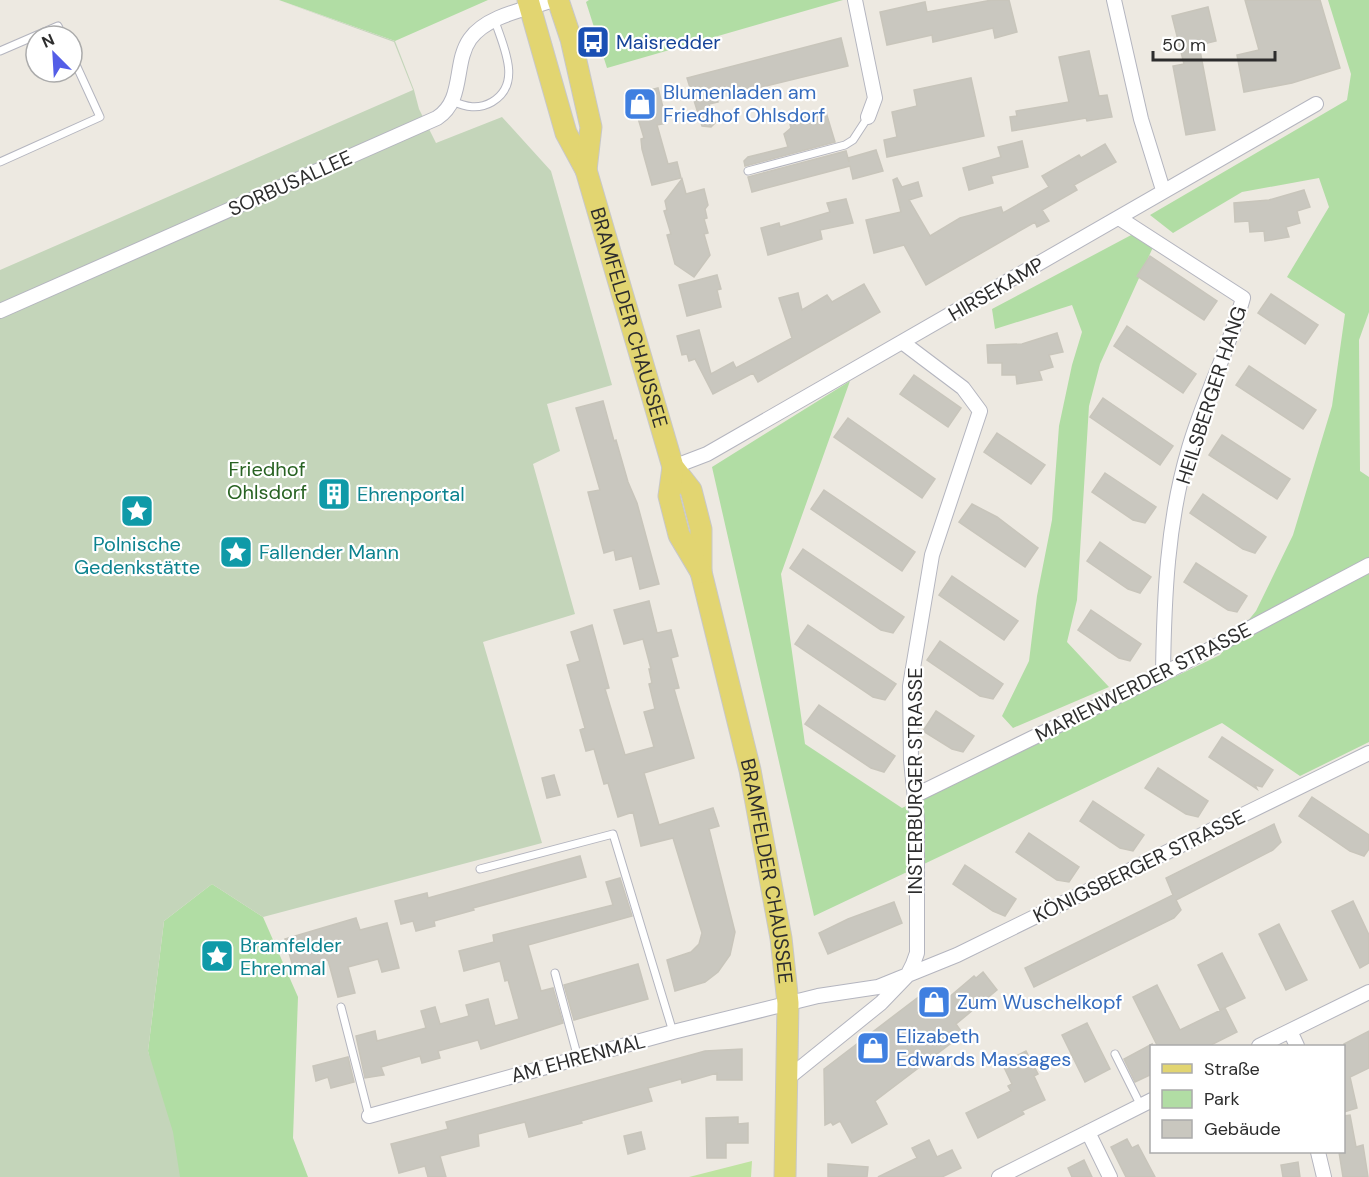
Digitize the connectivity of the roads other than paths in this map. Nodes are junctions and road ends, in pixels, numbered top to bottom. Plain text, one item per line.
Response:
1 (554, 0) edge
2 (558, 0) edge
3 (855, 0) edge
4 (1114, 0) edge
5 (529, 4) edge
6 (495, 21) junction
7 (24, 41) edge
8 (0, 51) edge
9 (84, 82) edge
10 (452, 101) junction
11 (1316, 104) dead end
12 (868, 117) joint
13 (0, 162) edge
14 (586, 170) junction
15 (748, 171) dead end
16 (1163, 190) junction
17 (1119, 218) junction
18 (0, 310) edge
19 (902, 342) junction
20 (674, 467) junction
21 (1369, 566) edge
22 (1163, 675) junction
23 (1369, 753) edge
24 (916, 795) junction
25 (480, 869) dead end
26 (555, 973) dead end
27 (908, 976) junction
28 (1369, 992) edge
29 (788, 1003) junction
30 (341, 1007) dead end
31 (1290, 1031) junction
32 (673, 1032) junction
33 (1263, 1045) edge
34 (1296, 1045) edge
35 (1115, 1054) dead end
36 (578, 1058) junction
37 (788, 1078) junction
38 (1146, 1103) edge
39 (369, 1116) joint
40 (1088, 1132) junction
41 (1318, 1153) edge
42 (784, 1177) edge
43 (999, 1177) edge
44 (1110, 1177) edge
45 (1324, 1177) edge

1 - 5 street
2 - 14 main road, BRAMFELDER CHAUSSEE
3 - 12 street
4 - 16 street
5 - 6 street
5 - 14 main road, BRAMFELDER CHAUSSEE
6 - 10 street
6 - 10 lane
7 - 8 lane
9 - 13 lane
10 - 18 street, SORBUSALLEE
11 - 16 street, HIRSEKAMP
12 - 15 lane
14 - 20 main road, BRAMFELDER CHAUSSEE
16 - 17 street, HIRSEKAMP
17 - 19 street, HIRSEKAMP
17 - 22 street, HEILSBERGER HANG
19 - 20 street, HIRSEKAMP
19 - 24 street, INSTERBURGER STRASSE
20 - 29 main road, BRAMFELDER CHAUSSEE
21 - 22 street, MARIENWERDER STRASSE
22 - 24 street, MARIENWERDER STRASSE
23 - 27 street, KÖNIGSBERGER STRASSE
24 - 27 street, INSTERBURGER STRASSE
25 - 32 lane
26 - 36 lane
27 - 29 street, KÖNIGSBERGER STRASSE
27 - 37 street, KÖNIGSBERGER STRASSE
28 - 31 street
29 - 32 street, AM EHRENMAL
29 - 37 main road, BRAMFELDER CHAUSSEE
30 - 39 lane
31 - 33 street
31 - 34 street
32 - 36 street, AM EHRENMAL
35 - 38 lane
36 - 39 street, AM EHRENMAL
37 - 42 main road, BRAMFELDER CHAUSSEE
38 - 40 street
40 - 43 street
40 - 44 street
41 - 45 street

